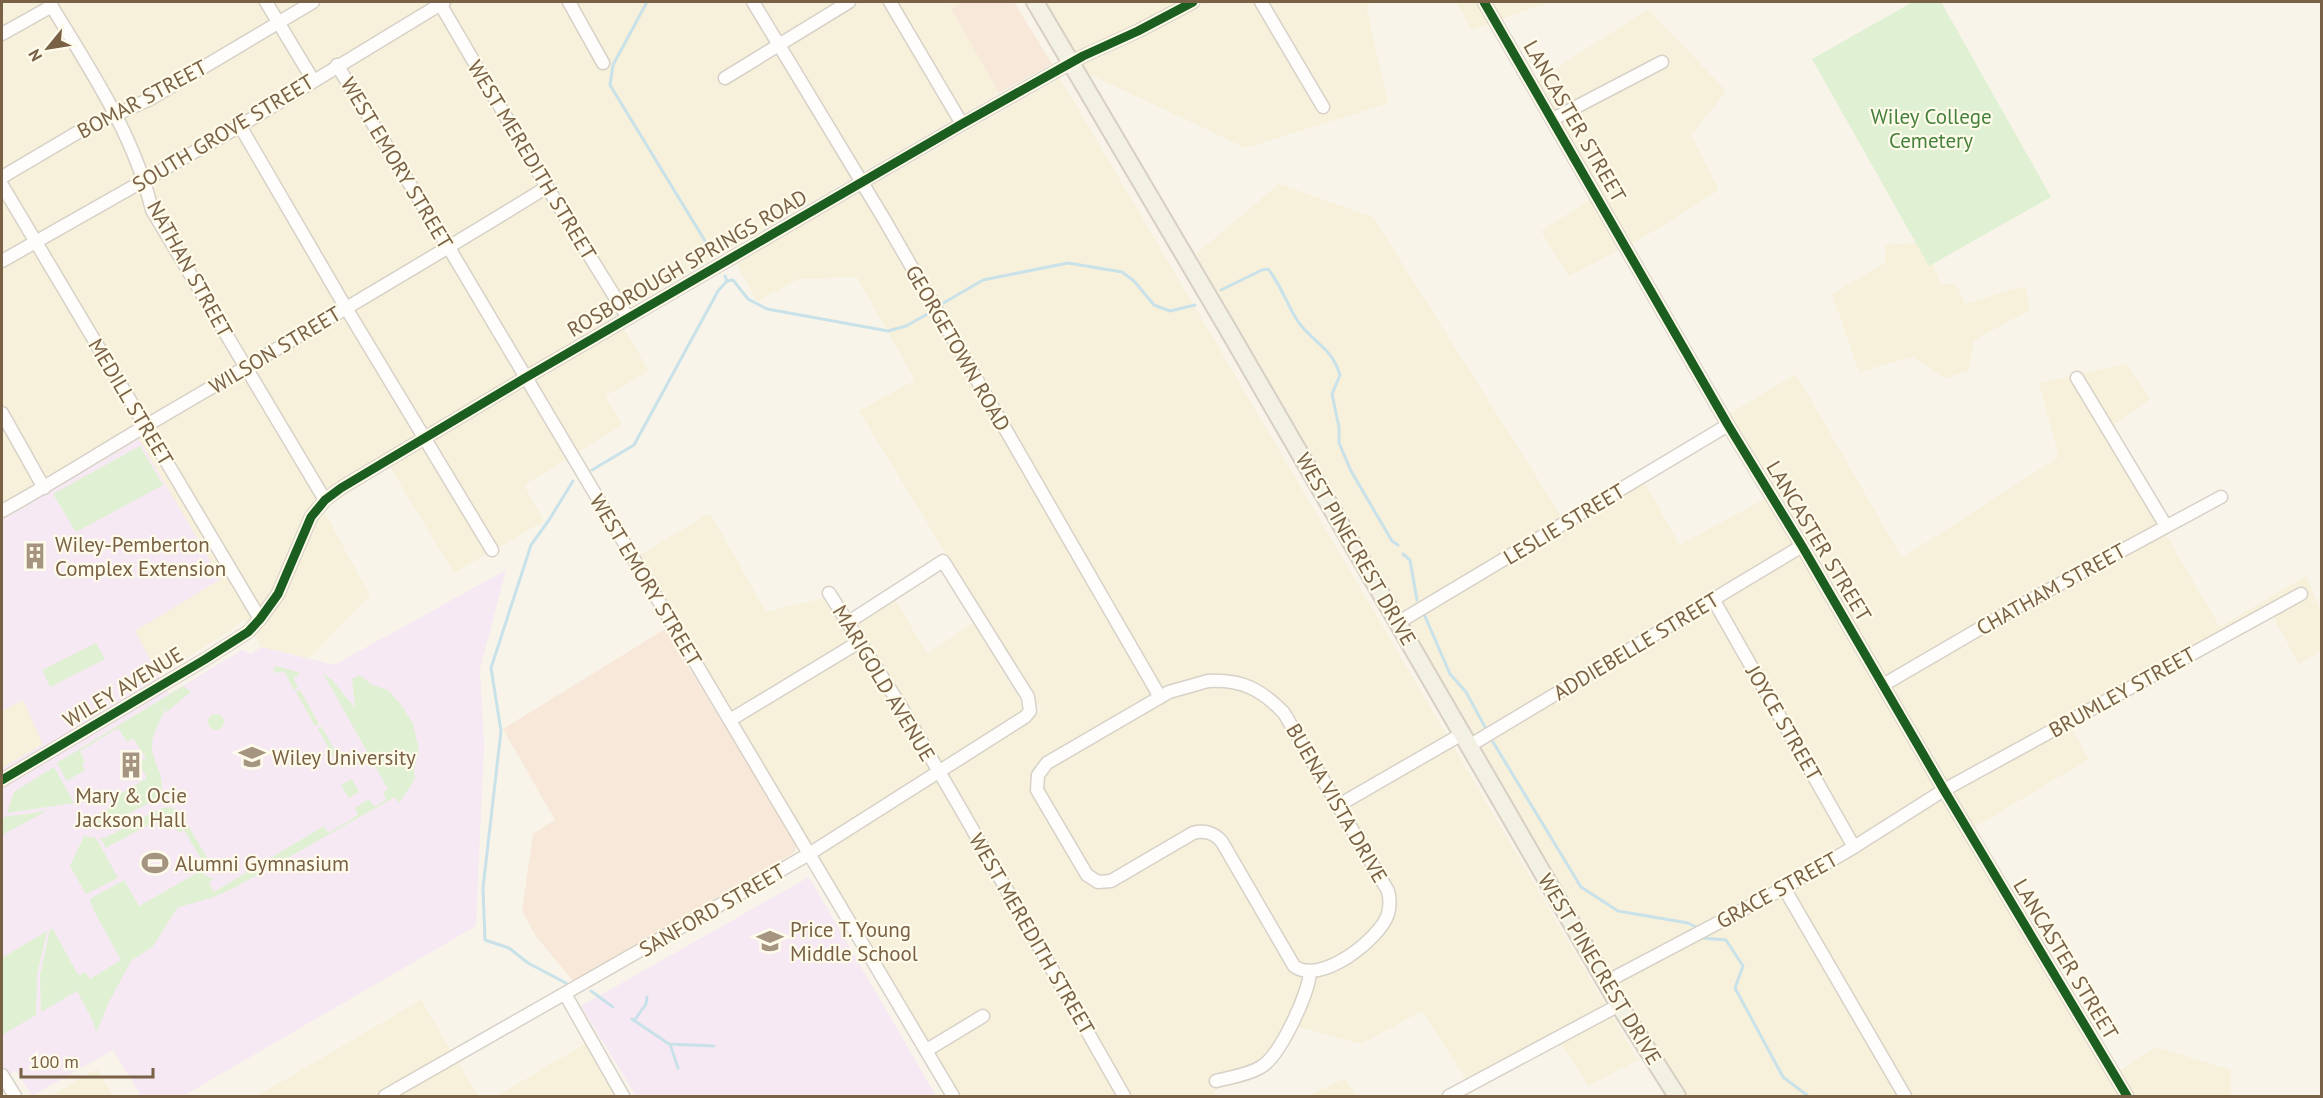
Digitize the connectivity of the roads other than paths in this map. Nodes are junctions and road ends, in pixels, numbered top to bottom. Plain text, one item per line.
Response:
1 (266, 2) edge
2 (313, 2) edge
3 (441, 2) edge
4 (569, 2) edge
5 (753, 2) edge
6 (849, 2) edge
7 (890, 2) edge
8 (1035, 2) edge
9 (1193, 2) edge
10 (1261, 2) edge
11 (1484, 2) edge
12 (51, 4) edge
13 (279, 22) junction
14 (2, 34) edge
15 (780, 45) junction
16 (1662, 62) dead end
17 (603, 63) dead end
18 (1071, 63) junction
19 (337, 65) junction
20 (725, 78) dead end
21 (313, 80) junction
22 (1323, 107) dead end
23 (115, 114) junction
24 (1553, 119) junction
25 (963, 124) junction
26 (240, 126) junction
27 (2, 177) edge
28 (145, 181) junction
29 (862, 182) junction
30 (2, 185) edge
31 (547, 187) junction
32 (35, 241) junction
33 (449, 248) junction
34 (2, 261) edge
35 (346, 308) junction
36 (628, 318) junction
37 (247, 368) junction
38 (525, 378) junction
39 (2077, 378) dead end
40 (2, 413) edge
41 (1728, 425) junction
42 (145, 426) junction
43 (424, 437) junction
44 (44, 488) junction
45 (2221, 497) dead end
46 (325, 500) junction
47 (2, 511) edge
48 (2166, 526) junction
49 (1802, 546) junction
50 (492, 550) dead end
51 (829, 593) dead end
52 (2301, 594) dead end
53 (1713, 599) junction
54 (260, 620) junction
55 (1399, 622) junction
56 (847, 623) junction
57 (859, 642) junction
58 (1883, 685) junction
59 (1160, 697) junction
60 (730, 720) junction
61 (1466, 740) junction
62 (938, 773) junction
63 (2, 780) edge
64 (1944, 790) junction
65 (1339, 805) junction
66 (1854, 847) junction
67 (809, 854) junction
68 (1784, 888) junction
69 (1310, 972) junction
70 (1606, 982) junction
71 (565, 994) junction
72 (1619, 1005) junction
73 (983, 1016) dead end
74 (927, 1050) junction
75 (2, 1075) edge
76 (1216, 1081) dead end
77 (619, 1095) edge
78 (15, 1096) edge
79 (386, 1096) edge
80 (953, 1096) edge
81 (1124, 1096) edge
82 (1449, 1096) edge
83 (1677, 1096) edge
84 (1905, 1096) edge
85 (2127, 1096) edge

1 - 13 street, WEST EMORY STREET
2 - 13 street, BOMAR STREET
3 - 19 street, SOUTH GROVE STREET
3 - 31 street, WEST MEREDITH STREET
4 - 17 street
5 - 15 street, GEORGETOWN ROAD
6 - 15 street
7 - 25 street
8 - 18 main road, WEST PINECREST DRIVE
9 - 18 street, ROSBOROUGH SPRINGS ROAD
10 - 22 street
11 - 24 street, LANCASTER STREET
12 - 14 street
12 - 23 street, NATHAN STREET
13 - 21 street, WEST EMORY STREET
13 - 23 street, BOMAR STREET
15 - 20 street
15 - 29 street, GEORGETOWN ROAD
16 - 24 street
18 - 25 street, ROSBOROUGH SPRINGS ROAD
18 - 55 main road, WEST PINECREST DRIVE
19 - 21 street, SOUTH GROVE STREET
19 - 33 street, WEST EMORY STREET
21 - 26 street, SOUTH GROVE STREET
23 - 27 street, BOMAR STREET
23 - 28 street, NATHAN STREET
24 - 41 street, LANCASTER STREET
25 - 29 street, ROSBOROUGH SPRINGS ROAD
26 - 28 street, SOUTH GROVE STREET
26 - 35 street
28 - 32 street, SOUTH GROVE STREET
28 - 37 street, NATHAN STREET
29 - 36 street, ROSBOROUGH SPRINGS ROAD
29 - 59 street, GEORGETOWN ROAD
30 - 32 street, MEDILL STREET
31 - 33 street, WILSON STREET
31 - 36 street, WEST MEREDITH STREET
32 - 34 street, SOUTH GROVE STREET
32 - 42 street, MEDILL STREET
33 - 35 street, WILSON STREET
33 - 38 street, WEST EMORY STREET
35 - 37 street, WILSON STREET
35 - 43 street
36 - 38 street, ROSBOROUGH SPRINGS ROAD
37 - 42 street, WILSON STREET
37 - 46 street, NATHAN STREET
38 - 43 street, ROSBOROUGH SPRINGS ROAD
38 - 60 street, WEST EMORY STREET
39 - 48 street
40 - 44 street
41 - 49 street, LANCASTER STREET
41 - 55 street, LESLIE STREET
42 - 44 street, WILSON STREET
42 - 54 street, MEDILL STREET
43 - 46 street, ROSBOROUGH SPRINGS ROAD
43 - 50 street
44 - 47 street, WILSON STREET
45 - 48 street, CHATHAM STREET
46 - 54 street, ROSBOROUGH SPRINGS ROAD
48 - 58 street, CHATHAM STREET
49 - 53 street, ADDIEBELLE STREET
49 - 58 street, LANCASTER STREET
51 - 56 street, MARIGOLD AVENUE
52 - 64 street, BRUMLEY STREET
53 - 61 street, ADDIEBELLE STREET
53 - 66 street, JOYCE STREET
54 - 63 street, WILEY AVENUE
55 - 61 main road, WEST PINECREST DRIVE
56 - 57 street, MARIGOLD AVENUE
56 - 62 street, SANFORD STREET
57 - 60 street
57 - 62 street, MARIGOLD AVENUE
58 - 64 street, LANCASTER STREET
59 - 65 street, BUENA VISTA DRIVE
59 - 69 street, BUENA VISTA DRIVE
60 - 67 street, WEST EMORY STREET
61 - 65 street, ADDIEBELLE STREET
61 - 70 main road, WEST PINECREST DRIVE
62 - 67 street, SANFORD STREET
62 - 81 street, WEST MEREDITH STREET
64 - 66 street, GRACE STREET
64 - 85 street, LANCASTER STREET
65 - 69 street, BUENA VISTA DRIVE
66 - 68 street, GRACE STREET
67 - 71 street, SANFORD STREET
67 - 74 street, WEST EMORY STREET
68 - 70 street, GRACE STREET
68 - 84 street
69 - 76 street
70 - 72 main road, WEST PINECREST DRIVE
71 - 77 street
71 - 79 street, SANFORD STREET
72 - 82 street
72 - 83 main road, WEST PINECREST DRIVE
73 - 74 street
74 - 80 street, WEST EMORY STREET
75 - 78 street

